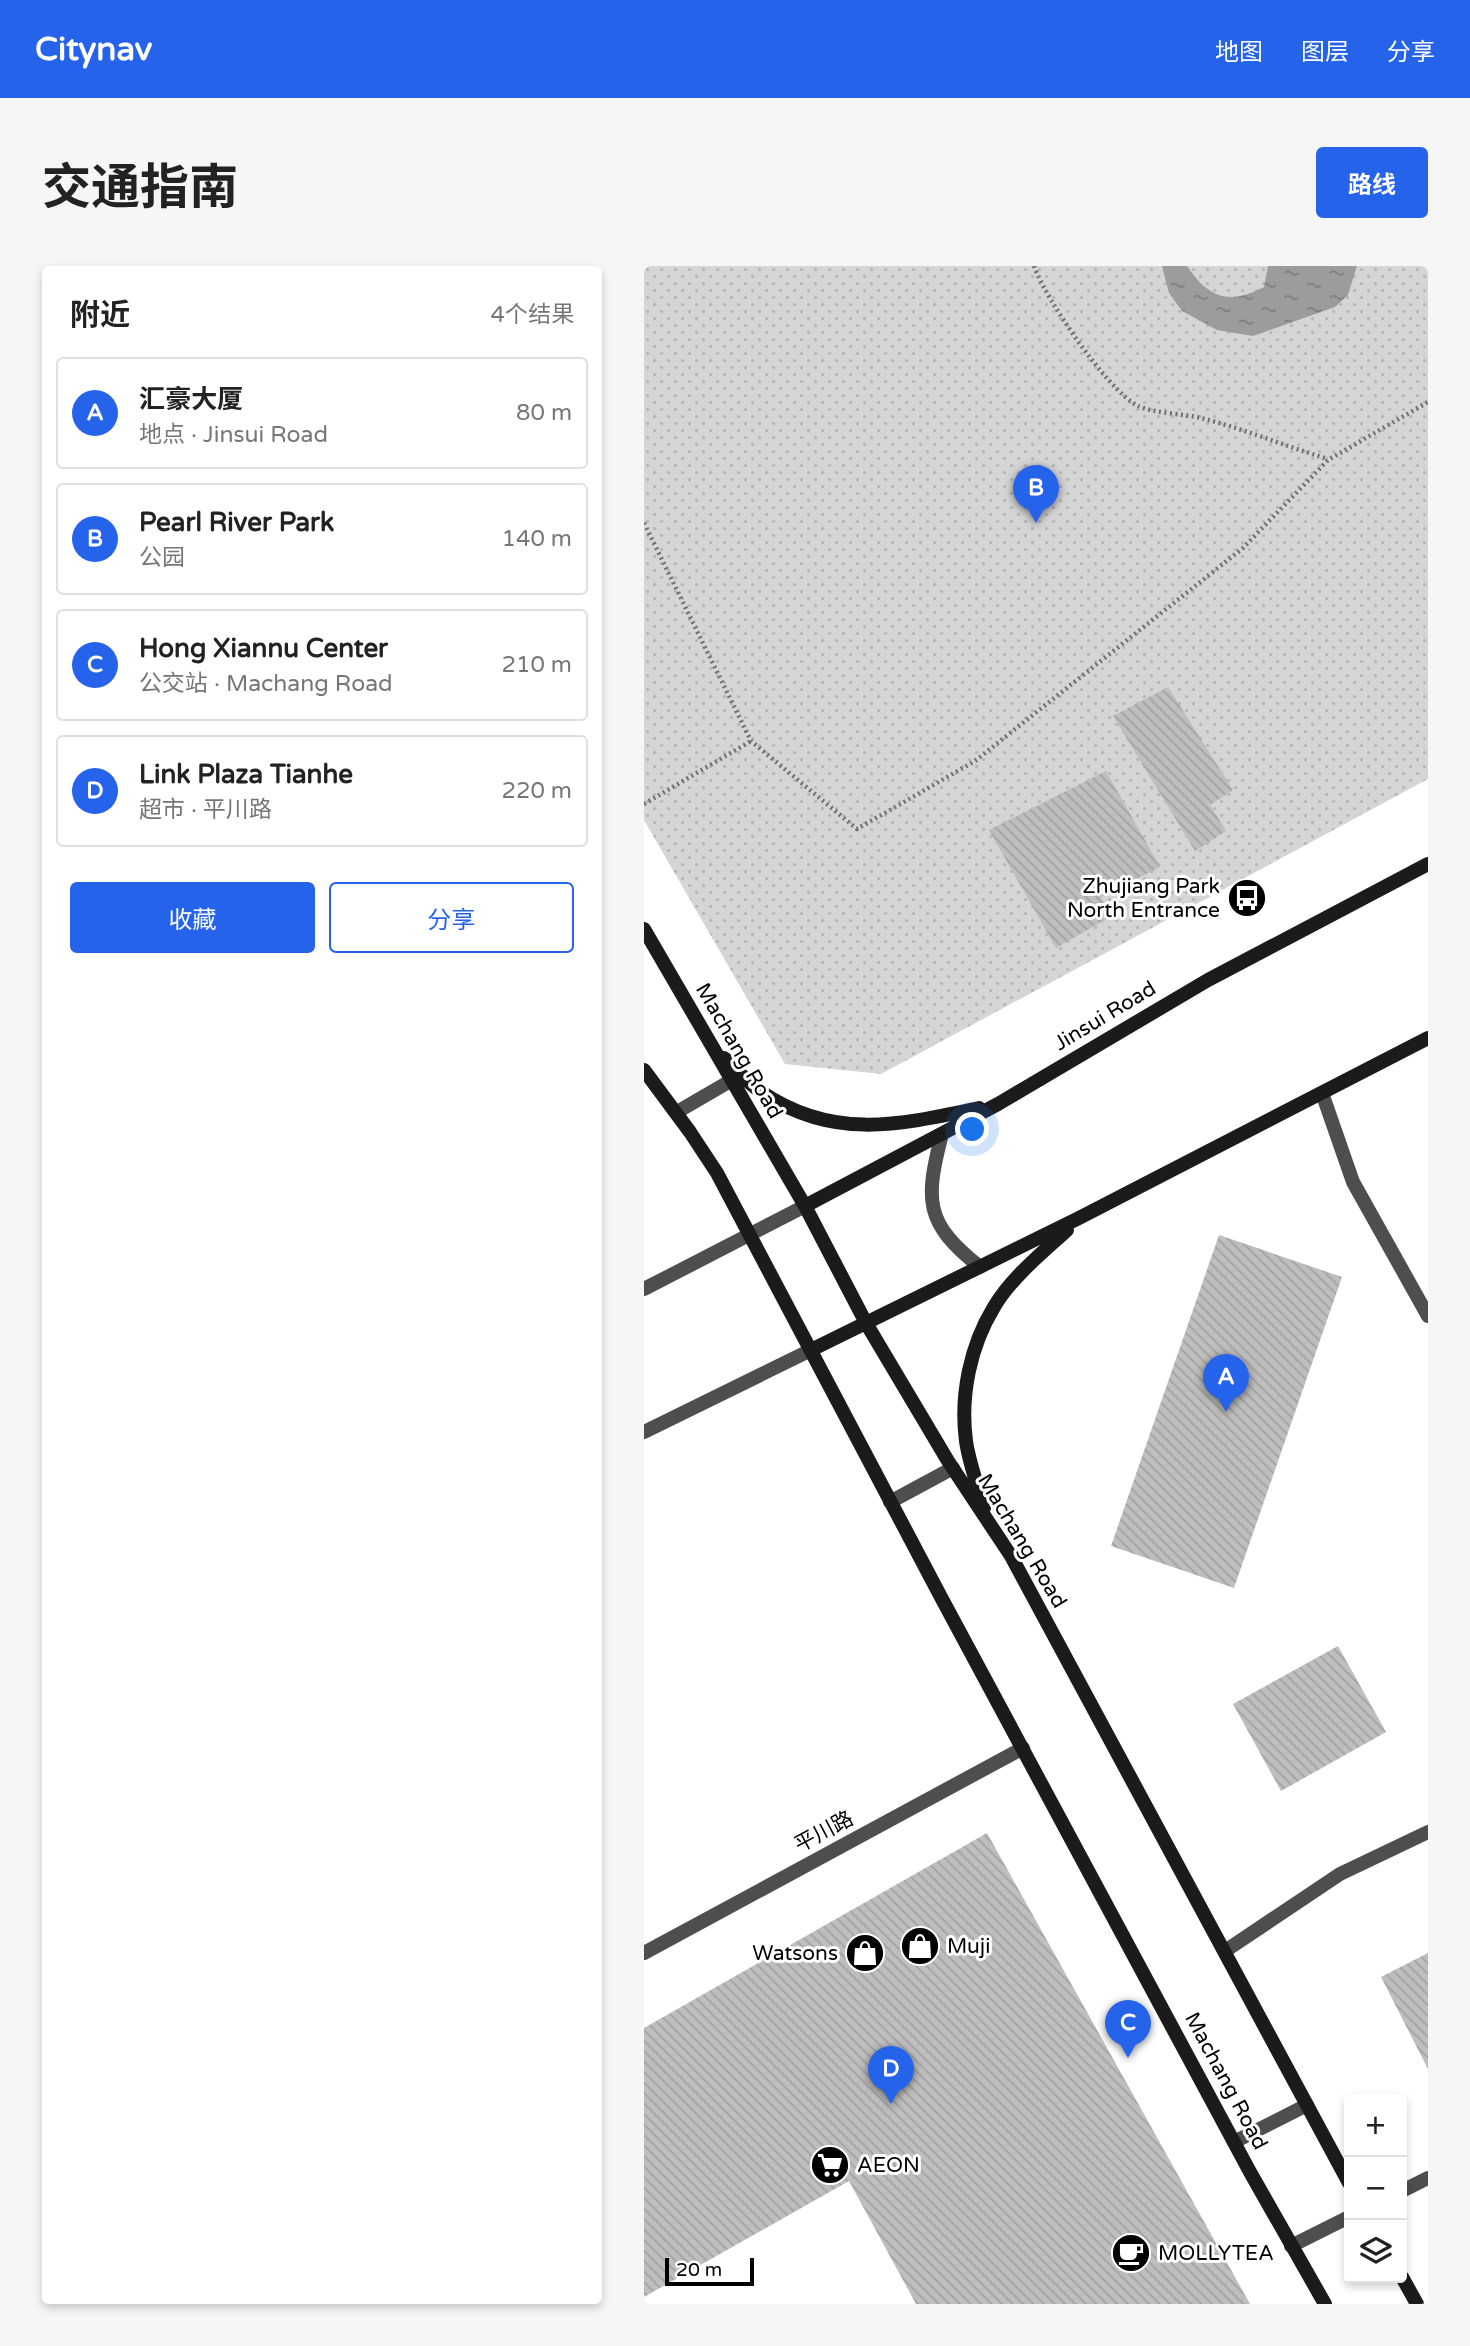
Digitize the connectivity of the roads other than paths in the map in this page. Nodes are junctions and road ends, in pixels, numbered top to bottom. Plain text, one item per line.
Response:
1 (1428, 864) edge
2 (644, 929) edge
3 (1428, 1038) edge
4 (713, 1048) junction
5 (644, 1070) edge
6 (732, 1080) junction
7 (1322, 1093) junction
8 (998, 1104) junction
9 (677, 1112) junction
10 (942, 1134) junction
11 (805, 1206) junction
12 (1079, 1218) junction
13 (750, 1234) junction
14 (980, 1267) junction
15 (644, 1289) edge
16 (1428, 1316) edge
17 (866, 1323) junction
18 (811, 1350) junction
19 (644, 1432) edge
20 (953, 1468) junction
21 (890, 1502) junction
22 (989, 1523) junction
23 (1023, 1748) junction
24 (1428, 1832) edge
25 (1225, 1951) junction
26 (644, 1953) edge
27 (1307, 2105) junction
28 (1234, 2142) junction
29 (1344, 2174) edge
30 (1428, 2178) edge
31 (1407, 2188) edge
32 (1344, 2220) edge
33 (1291, 2246) junction
34 (1405, 2283) edge
35 (1325, 2304) edge
36 (1417, 2304) edge

1 - 8 main road, Jinsui Road
2 - 4 main road, Machang Road
3 - 7 main road
4 - 6 main road, Machang Road
4 - 8 main road
5 - 9 main road, Machang Road
6 - 9 street
6 - 11 main road, Machang Road
7 - 12 main road
7 - 16 street
8 - 10 main road, Jinsui Road
9 - 13 main road, Machang Road
10 - 11 main road, Jinsui Road
10 - 14 street
11 - 13 street
11 - 17 main road, Machang Road
12 - 14 main road
12 - 22 main road
13 - 15 street
13 - 18 main road, Machang Road
14 - 17 main road
17 - 18 main road
17 - 20 main road, Machang Road
18 - 19 street
18 - 21 main road, Machang Road
20 - 21 street
20 - 22 main road, Machang Road
21 - 23 main road, Machang Road
22 - 25 main road, Machang Road
23 - 26 street, 平川路
23 - 28 main road, Machang Road
24 - 25 street
25 - 27 main road, Machang Road
27 - 28 street
27 - 29 main road, Machang Road
28 - 33 main road, Machang Road
30 - 31 street
32 - 33 street
33 - 35 main road, Machang Road
34 - 36 main road

